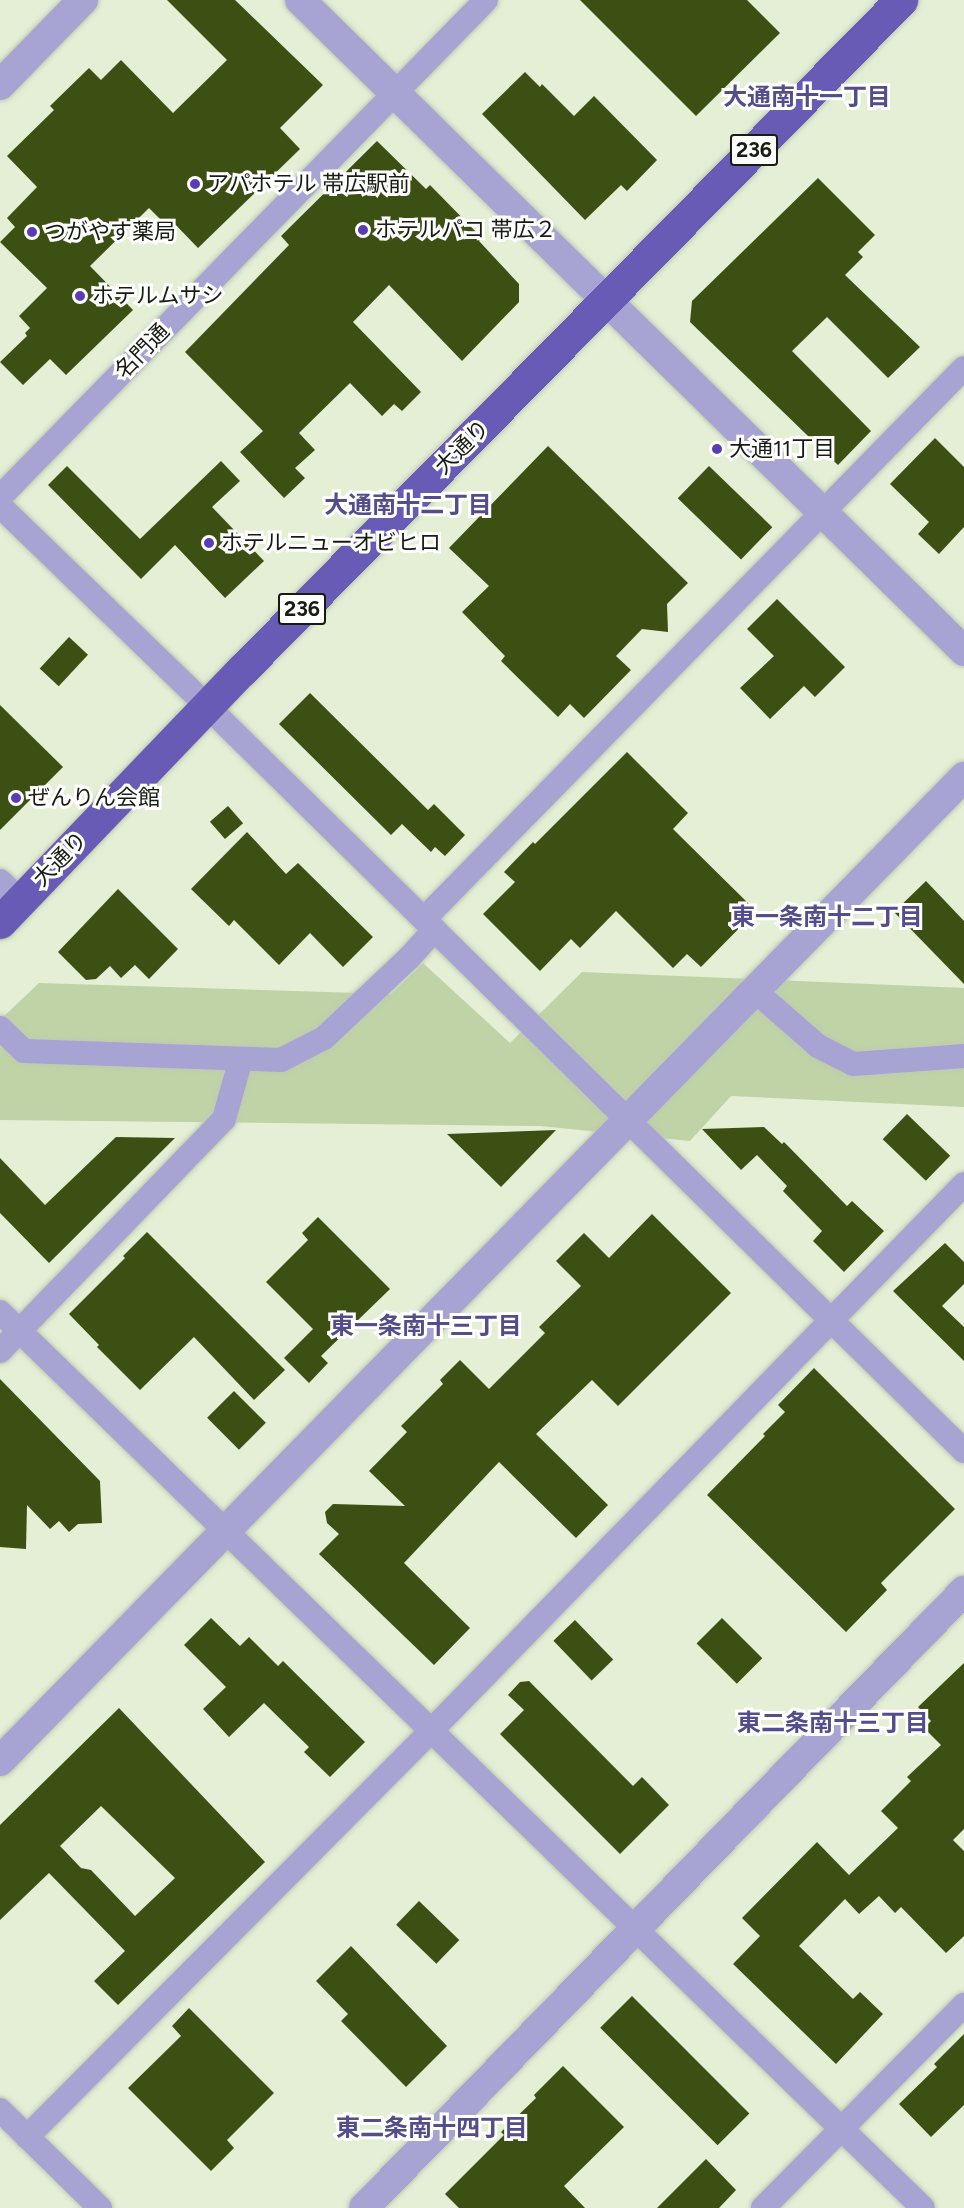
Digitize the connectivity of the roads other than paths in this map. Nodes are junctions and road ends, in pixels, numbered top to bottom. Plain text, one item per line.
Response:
1 (83, 0) edge
2 (300, 0) edge
3 (486, 0) edge
4 (901, 0) edge
5 (0, 85) edge
6 (394, 93) junction
7 (607, 300) junction
8 (964, 368) edge
9 (0, 497) edge
10 (0, 506) edge
11 (823, 512) junction
12 (964, 651) edge
13 (207, 706) junction
14 (964, 777) edge
15 (7, 901) edge
16 (429, 925) junction
17 (754, 991) junction
18 (0, 1028) edge
19 (964, 1056) edge
20 (241, 1059) junction
21 (628, 1120) junction
22 (964, 1184) edge
23 (0, 1312) edge
24 (832, 1322) junction
25 (20, 1330) junction
26 (0, 1351) edge
27 (964, 1451) edge
28 (225, 1530) junction
29 (964, 1591) edge
30 (432, 1730) junction
31 (0, 1761) edge
32 (636, 1927) junction
33 (964, 2005) edge
34 (0, 2110) edge
35 (842, 2128) junction
36 (27, 2137) junction
37 (100, 2208) edge
38 (364, 2208) edge
39 (763, 2208) edge
40 (923, 2208) edge

1 - 5 street
2 - 6 street
3 - 6 street, 名門通
4 - 7 highway, 大通り / 236
6 - 7 street
6 - 9 street, 名門通
7 - 11 street
7 - 13 highway, 大通り / 236
8 - 11 street
10 - 13 street
11 - 12 street
11 - 16 street
13 - 15 highway, 大通り / 236
13 - 16 street
14 - 17 street
16 - 20 street
16 - 21 street
17 - 19 street
17 - 21 street
18 - 20 street
20 - 25 street
21 - 24 street
21 - 28 street
22 - 24 street
23 - 25 street
24 - 27 street
24 - 30 street
25 - 26 street
25 - 28 street
28 - 30 street
28 - 31 street
29 - 32 street
30 - 32 street
30 - 36 street
32 - 35 street
32 - 38 street
33 - 35 street
34 - 36 street
35 - 39 street
35 - 40 street
36 - 37 street

